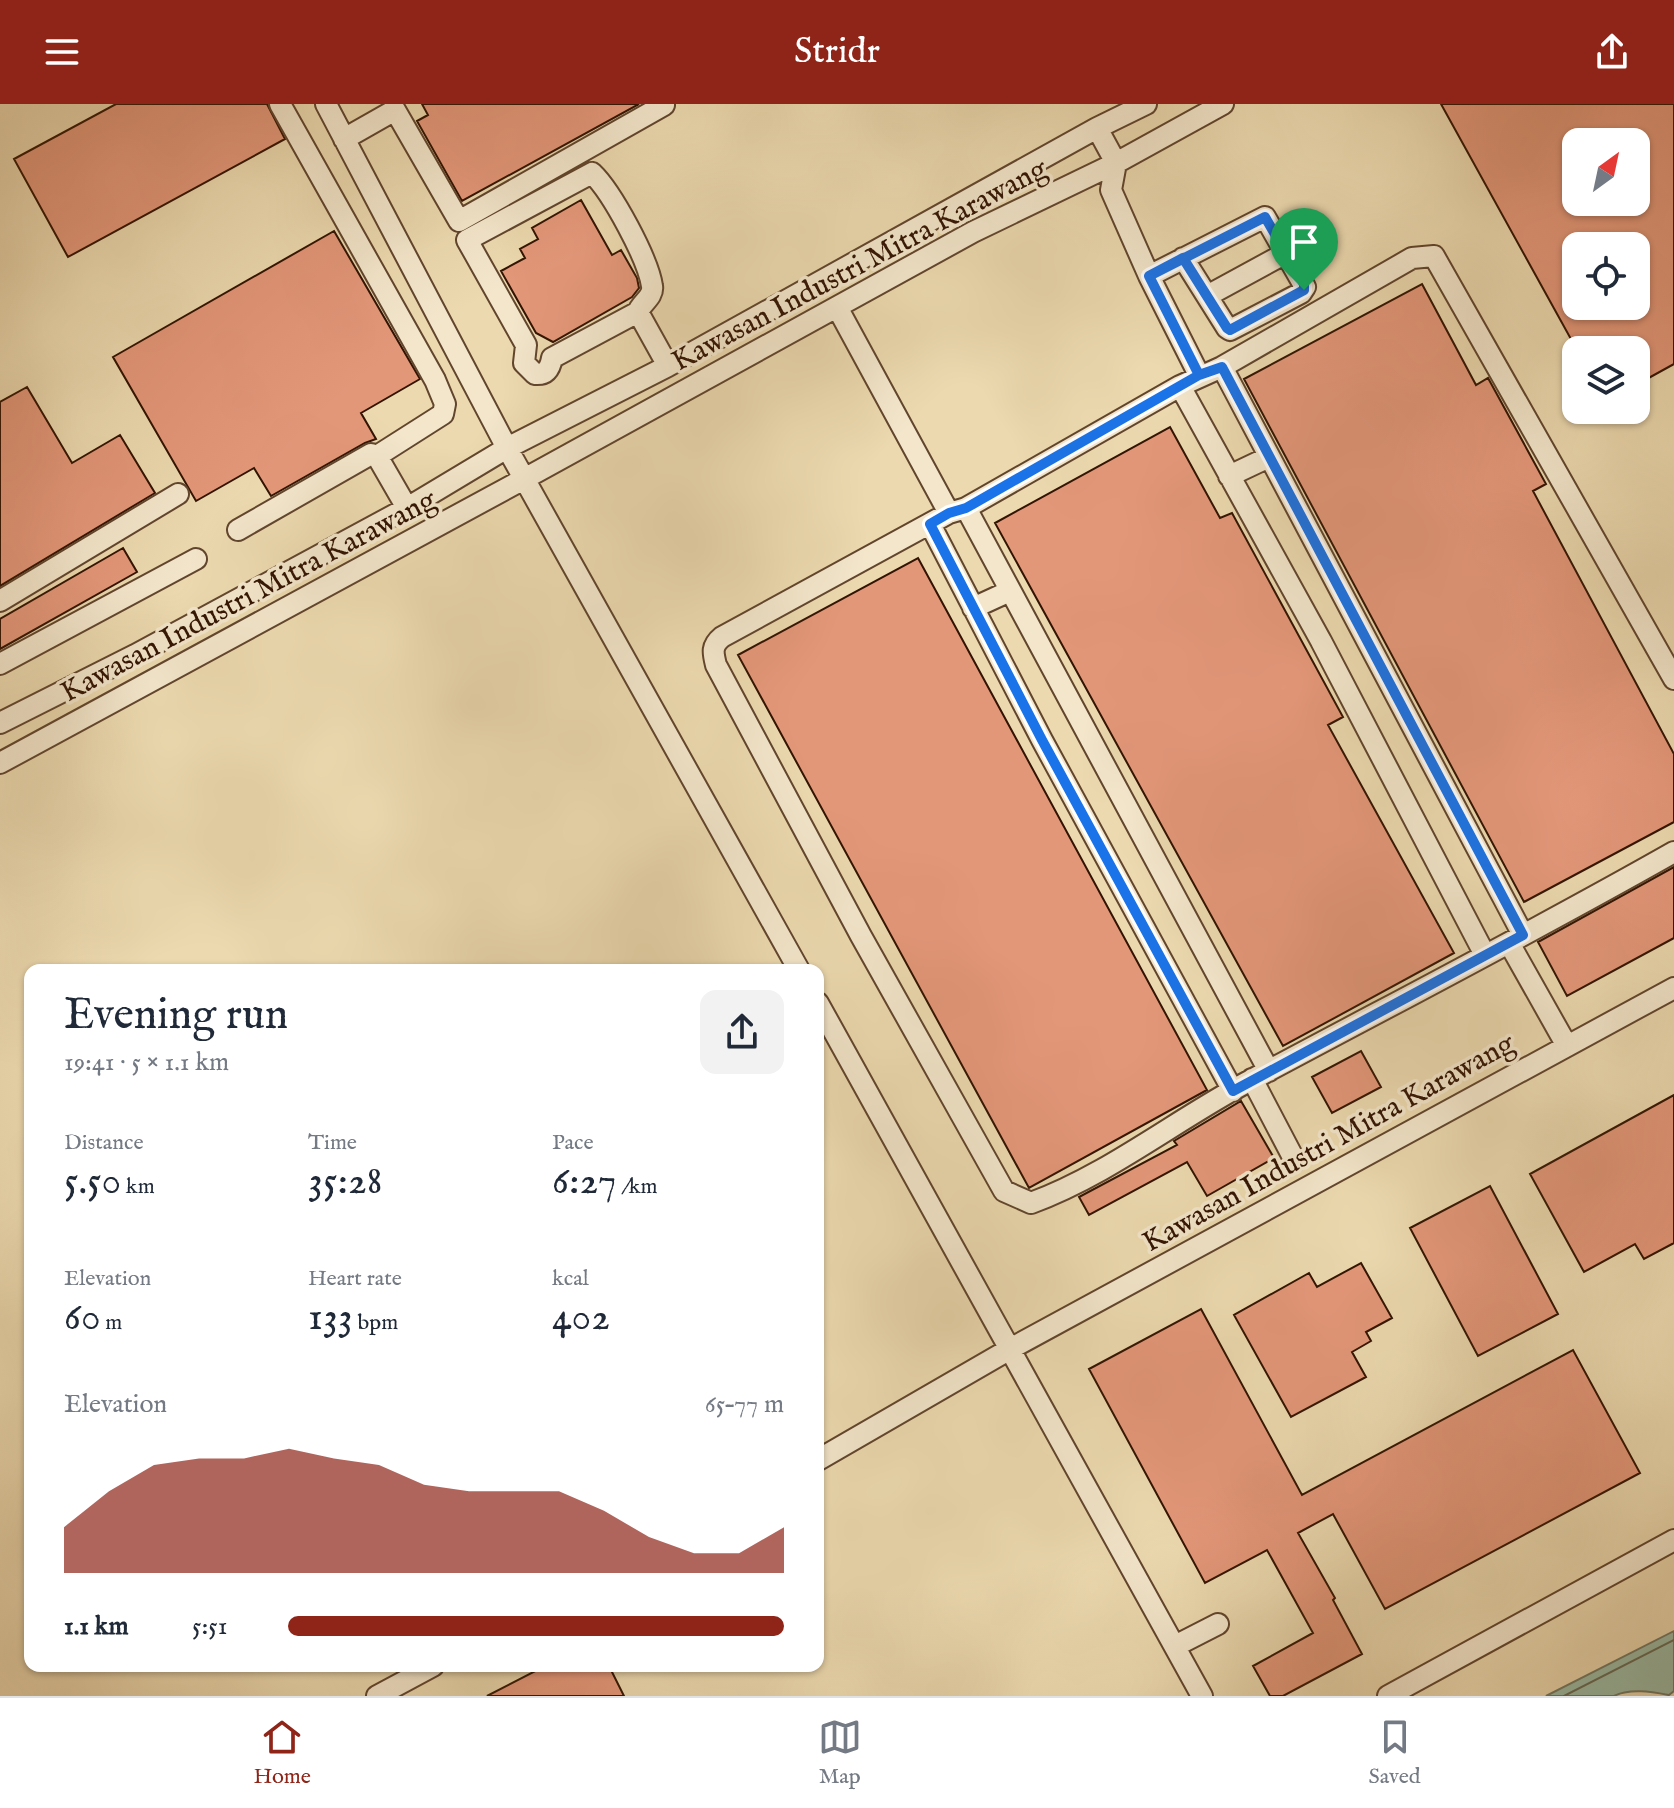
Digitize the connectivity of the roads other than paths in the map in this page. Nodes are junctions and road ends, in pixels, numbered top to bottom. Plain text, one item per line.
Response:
1 (280, 104) edge
2 (326, 104) edge
3 (1146, 104) edge
4 (1223, 104) edge
5 (664, 105) edge
6 (1097, 128) junction
7 (344, 139) junction
8 (1116, 163) junction
9 (1286, 253) junction
10 (1183, 258) junction
11 (1149, 276) junction
12 (1207, 296) junction
13 (837, 307) junction
14 (638, 312) junction
15 (668, 366) junction
16 (1222, 367) junction
17 (1199, 375) junction
18 (1180, 386) junction
19 (507, 448) junction
20 (377, 456) junction
21 (1269, 457) junction
22 (1229, 476) junction
23 (524, 479) junction
24 (178, 494) dead end
25 (407, 508) junction
26 (958, 510) junction
27 (930, 524) junction
28 (238, 530) dead end
29 (196, 559) dead end
30 (1010, 591) junction
31 (0, 601) edge
32 (973, 608) junction
33 (0, 664) edge
34 (1674, 679) edge
35 (0, 723) edge
36 (0, 730) edge
37 (5, 760) edge
38 (1674, 852) edge
39 (1516, 939) junction
40 (1485, 955) junction
41 (796, 964) edge
42 (1674, 988) edge
43 (824, 1014) edge
44 (1567, 1046) junction
45 (1260, 1075) junction
46 (1233, 1091) junction
47 (1295, 1161) dead end
48 (1010, 1349) junction
49 (824, 1457) edge
50 (1674, 1540) edge
51 (1218, 1624) dead end
52 (1175, 1646) junction
53 (422, 1672) edge
54 (377, 1696) edge
55 (1202, 1696) edge
56 (1388, 1696) edge

1 - 20 street
2 - 7 street
3 - 6 street, Kawasan Industri Mitra Karawang
4 - 8 street, Kawasan Industri Mitra Karawang
5 - 7 street
6 - 8 street
6 - 15 street, Kawasan Industri Mitra Karawang
7 - 19 street
8 - 11 street
8 - 13 street, Kawasan Industri Mitra Karawang
9 - 10 street
9 - 12 street
9 - 12 street
10 - 11 street
10 - 12 street
11 - 17 street
13 - 23 street, Kawasan Industri Mitra Karawang
13 - 26 street
14 - 14 street
14 - 15 street
15 - 19 street, Kawasan Industri Mitra Karawang
16 - 17 street
16 - 21 street
16 - 34 street
17 - 18 street
18 - 22 street
18 - 26 street
19 - 23 street
19 - 25 street, Kawasan Industri Mitra Karawang
20 - 25 street
20 - 28 street
21 - 22 street
21 - 39 street
22 - 40 street
23 - 37 street, Kawasan Industri Mitra Karawang
23 - 41 street
24 - 31 street
25 - 35 street, Kawasan Industri Mitra Karawang
26 - 27 street
26 - 30 street
27 - 32 street
27 - 46 street
29 - 33 street
30 - 32 street
30 - 45 street
32 - 46 street
36 - 37 street
38 - 39 street
39 - 40 street
39 - 44 street
40 - 45 street
42 - 44 street, Kawasan Industri Mitra Karawang
43 - 48 street
44 - 48 street, Kawasan Industri Mitra Karawang
45 - 46 street
45 - 47 street
48 - 49 street, Kawasan Industri Mitra Karawang
48 - 52 street
50 - 56 street
51 - 52 street
52 - 55 street
53 - 54 street

